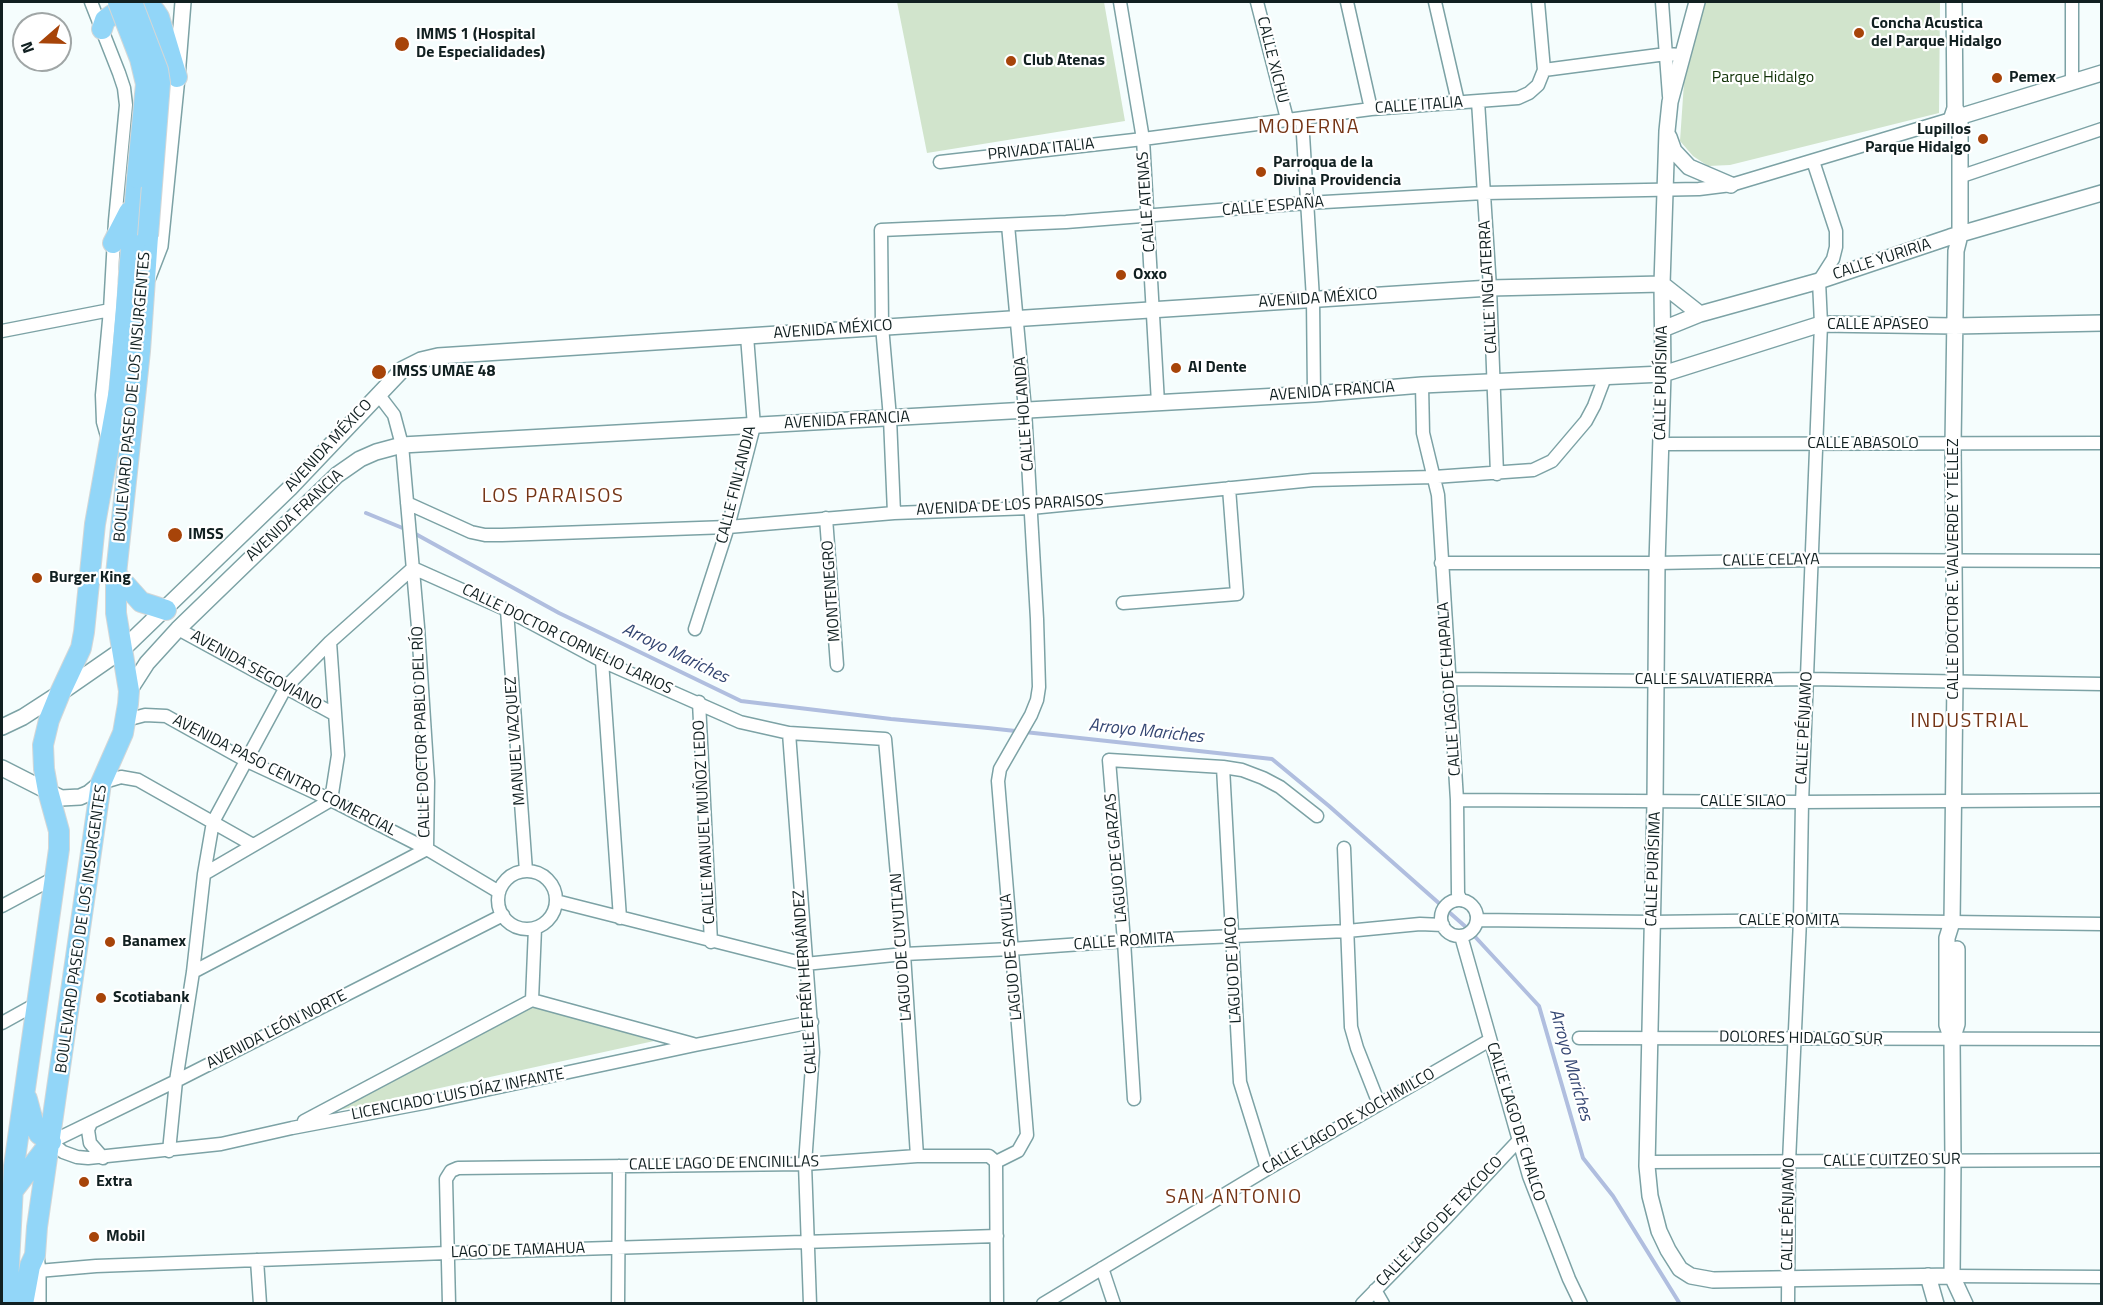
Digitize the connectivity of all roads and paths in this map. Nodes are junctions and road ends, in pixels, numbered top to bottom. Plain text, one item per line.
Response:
1 (91, 2) edge
2 (118, 2) edge
3 (132, 2) edge
4 (183, 2) edge
5 (1120, 2) edge
6 (1257, 2) edge
7 (1347, 2) edge
8 (1436, 2) edge
9 (1538, 2) edge
10 (1662, 2) edge
11 (1697, 2) edge
12 (1954, 2) edge
13 (2072, 2) edge
14 (102, 29) junction
15 (1674, 54) junction
16 (1544, 70) junction
17 (2102, 73) edge
18 (177, 77) junction
19 (2072, 82) junction
20 (1458, 102) junction
21 (1478, 102) junction
22 (1371, 109) junction
23 (1955, 115) junction
24 (1302, 118) junction
25 (1287, 119) junction
26 (2102, 129) edge
27 (1667, 131) junction
28 (1143, 139) junction
29 (1813, 161) junction
30 (940, 162) dead end
31 (1959, 177) junction
32 (1731, 184) junction
33 (1666, 189) junction
34 (1484, 193) junction
35 (2102, 193) edge
36 (134, 201) junction
37 (1307, 204) junction
38 (1148, 217) junction
39 (1008, 225) junction
40 (1955, 241) junction
41 (113, 243) junction
42 (1819, 281) junction
43 (1662, 284) junction
44 (144, 285) junction
45 (1490, 288) junction
46 (1313, 299) junction
47 (110, 310) junction
48 (1154, 310) junction
49 (1700, 315) junction
50 (1017, 318) junction
51 (2102, 323) edge
52 (1821, 324) junction
53 (882, 326) junction
54 (1955, 326) junction
55 (1663, 329) junction
56 (2, 331) edge
57 (747, 336) junction
58 (1663, 374) junction
59 (1605, 377) junction
60 (1494, 382) junction
61 (1422, 385) junction
62 (378, 394) junction
63 (1314, 394) junction
64 (1158, 403) junction
65 (1025, 410) junction
66 (890, 418) junction
67 (754, 426) junction
68 (2102, 443) edge
69 (1660, 444) junction
70 (1953, 444) junction
71 (402, 445) junction
72 (1816, 445) junction
73 (109, 446) junction
74 (1497, 474) junction
75 (1434, 477) junction
76 (1229, 488) junction
77 (407, 503) junction
78 (1031, 508) junction
79 (894, 513) junction
80 (826, 518) junction
81 (728, 527) junction
82 (1812, 560) junction
83 (2102, 561) edge
84 (1954, 562) junction
85 (1442, 563) junction
86 (1657, 563) junction
87 (413, 568) junction
88 (116, 574) junction
89 (1124, 603) dead end
90 (166, 610) junction
91 (507, 610) junction
92 (178, 628) junction
93 (695, 629) dead end
94 (330, 642) junction
95 (122, 650) junction
96 (602, 661) junction
97 (837, 665) dead end
98 (1450, 679) junction
99 (1808, 679) junction
100 (1656, 681) junction
101 (1955, 681) junction
102 (2102, 684) edge
103 (286, 687) junction
104 (129, 691) junction
105 (60, 693) junction
106 (699, 702) junction
107 (334, 714) junction
108 (126, 720) junction
109 (2, 727) edge
110 (789, 733) junction
111 (1016, 742) joint
112 (245, 760) junction
113 (1222, 767) junction
114 (2, 768) edge
115 (101, 783) junction
116 (48, 792) junction
117 (331, 800) junction
118 (1458, 800) junction
119 (1953, 800) junction
120 (2102, 800) edge
121 (1655, 802) junction
122 (1802, 802) junction
123 (1317, 816) dead end
124 (213, 822) junction
125 (253, 845) junction
126 (1344, 848) dead end
127 (428, 849) junction
128 (526, 871) junction
129 (204, 874) junction
130 (56, 877) junction
131 (500, 892) junction
132 (1457, 901) junction
133 (556, 902) junction
134 (2, 906) edge
135 (503, 915) junction
136 (620, 918) junction
137 (1800, 920) junction
138 (1652, 922) junction
139 (1952, 922) junction
140 (1476, 923) junction
141 (2102, 924) edge
142 (1443, 925) junction
143 (535, 928) junction
144 (1347, 932) junction
145 (1233, 936) junction
146 (1463, 936) junction
147 (1124, 941) junction
148 (711, 942) junction
149 (1011, 950) junction
150 (904, 954) junction
151 (805, 964) junction
152 (193, 972) junction
153 (532, 1000) junction
154 (38, 1003) junction
155 (812, 1022) junction
156 (2, 1023) edge
157 (1650, 1037) junction
158 (1579, 1038) dead end
159 (1796, 1039) junction
160 (2102, 1039) edge
161 (1490, 1040) junction
162 (1952, 1040) junction
163 (695, 1045) junction
164 (26, 1075) junction
165 (176, 1081) junction
166 (1134, 1099) dead end
167 (1379, 1104) junction
168 (91, 1123) junction
169 (292, 1128) junction
170 (1518, 1141) junction
171 (51, 1142) junction
172 (169, 1151) junction
173 (917, 1156) junction
174 (103, 1158) junction
175 (1953, 1160) junction
176 (2102, 1160) edge
177 (996, 1162) junction
178 (1647, 1162) junction
179 (1789, 1162) junction
180 (805, 1164) junction
181 (619, 1166) junction
182 (8, 1168) edge
183 (1267, 1169) junction
184 (8, 1200) edge
185 (998, 1236) junction
186 (808, 1243) junction
187 (618, 1248) junction
188 (2, 1249) edge
189 (447, 1253) junction
190 (257, 1260) junction
191 (37, 1263) junction
192 (1102, 1268) junction
193 (1929, 1276) junction
194 (1952, 1276) junction
195 (2102, 1277) edge
196 (1788, 1279) junction
197 (1375, 1290) junction
198 (1050, 1302) edge
199 (7, 1304) edge
200 (23, 1304) edge
201 (38, 1304) edge
202 (260, 1304) edge
203 (449, 1304) edge
204 (618, 1304) edge
205 (810, 1304) edge
206 (997, 1304) edge
207 (1114, 1304) edge
208 (1362, 1304) edge
209 (1383, 1304) edge
210 (1581, 1304) edge
211 (1788, 1304) edge
212 (1936, 1304) edge
213 (1965, 1304) edge

1 - 14 street
2 - 36 main road, BOULEVARD PASEO DE LOS INSURGENTES, bridge
3 - 44 main road, BOULEVARD PASEO DE LOS INSURGENTES, bridge
4 - 18 street
5 - 28 street, CALLE ATENAS
6 - 25 street, CALLE XICHU
7 - 22 street
8 - 20 street
9 - 16 street
10 - 15 street
11 - 15 street, CALLE PURÍSIMA
12 - 23 street
13 - 19 street
14 - 18 main road
14 - 41 street
15 - 16 street
15 - 27 street, CALLE PURÍSIMA
16 - 21 street, CALLE ITALIA
17 - 19 street
18 - 44 street
19 - 23 street
20 - 21 street, CALLE ITALIA
20 - 22 street, CALLE ITALIA
21 - 34 street, CALLE INGLATERRA
22 - 24 street, CALLE ITALIA
23 - 29 street, CALLE ESPAÑA
23 - 31 street, CALLE DOCTOR E. VALVERDE Y TÉLLEZ
23 - 40 street, CALLE DOCTOR E. VALVERDE Y TÉLLEZ
24 - 25 street, CALLE ITALIA
24 - 37 street
25 - 28 street, CALLE ITALIA
26 - 31 street
27 - 32 street
27 - 33 street, CALLE PURÍSIMA
28 - 30 street, PRIVADA ITALIA
28 - 38 street, CALLE ATENAS
29 - 32 street, CALLE ESPAÑA
29 - 42 street
31 - 40 street, CALLE DOCTOR E. VALVERDE Y TÉLLEZ
32 - 33 street, CALLE ESPAÑA
33 - 34 street, CALLE ESPAÑA
33 - 43 street, CALLE PURÍSIMA
34 - 37 street, CALLE ESPAÑA
34 - 45 street, CALLE INGLATERRA
35 - 40 street, CALLE YURIRIA
36 - 41 main road
36 - 73 main road, BOULEVARD PASEO DE LOS INSURGENTES
37 - 38 street, CALLE ESPAÑA
37 - 46 street
38 - 39 street, CALLE ESPAÑA
38 - 48 street, CALLE ATENAS
39 - 50 street, CALLE HOLANDA
39 - 53 street, CALLE ESPAÑA
40 - 42 street, CALLE YURIRIA
40 - 54 street, CALLE DOCTOR E. VALVERDE Y TÉLLEZ
41 - 47 street
42 - 49 street, CALLE YURIRIA
42 - 52 street, CALLE PÉNJAMO
43 - 45 street, AVENIDA MÉXICO
43 - 49 street
43 - 55 street, CALLE PURÍSIMA
44 - 88 main road, BOULEVARD PASEO DE LOS INSURGENTES
45 - 46 street, AVENIDA MÉXICO
45 - 60 street, CALLE INGLATERRA
46 - 48 street, AVENIDA MÉXICO
46 - 63 street
47 - 56 street
47 - 73 street
48 - 50 street, AVENIDA MÉXICO
48 - 64 street, CALLE ATENAS
49 - 55 street, CALLE YURIRIA
50 - 53 street, AVENIDA MÉXICO
50 - 65 street, CALLE HOLANDA
51 - 54 street, CALLE APASEO
52 - 54 street, CALLE APASEO
52 - 58 street, CALLE APASEO
52 - 72 street, CALLE PÉNJAMO
53 - 57 street, AVENIDA MÉXICO
53 - 66 street
54 - 70 street, CALLE DOCTOR E. VALVERDE Y TÉLLEZ
55 - 58 street, CALLE PURÍSIMA
57 - 62 street, AVENIDA MÉXICO
57 - 67 street, CALLE FINLANDIA
58 - 59 street, AVENIDA FRANCIA
58 - 69 street, CALLE PURÍSIMA
59 - 60 street, AVENIDA FRANCIA
59 - 74 street, AVENIDA DE LOS PARAISOS
60 - 61 street, AVENIDA FRANCIA
60 - 74 street, CALLE INGLATERRA
61 - 63 street, AVENIDA FRANCIA
61 - 75 street
62 - 71 street, CALLE DOCTOR PABLO DEL RÍO
62 - 90 street, AVENIDA MÉXICO
63 - 64 street, AVENIDA FRANCIA
64 - 65 street, AVENIDA FRANCIA
65 - 66 street, AVENIDA FRANCIA
65 - 78 street, CALLE HOLANDA
66 - 67 street, AVENIDA FRANCIA
66 - 79 street
67 - 71 street, AVENIDA FRANCIA
67 - 81 street, CALLE FINLANDIA
68 - 70 street, CALLE ABASOLO
69 - 72 street, CALLE ABASOLO
69 - 86 street, CALLE PURÍSIMA
70 - 72 street, CALLE ABASOLO
70 - 84 street, CALLE DOCTOR E. VALVERDE Y TÉLLEZ
71 - 77 street, CALLE DOCTOR PABLO DEL RÍO
71 - 92 street, AVENIDA FRANCIA
72 - 82 street, CALLE PÉNJAMO
73 - 105 main road, BOULEVARD PASEO DE LOS INSURGENTES
74 - 75 street, AVENIDA DE LOS PARAISOS
75 - 76 street, AVENIDA DE LOS PARAISOS
75 - 85 street, CALLE LAGO DE CHAPALA
76 - 78 street, AVENIDA DE LOS PARAISOS
76 - 89 street
77 - 81 street, AVENIDA DE LOS PARAISOS
77 - 87 street, CALLE DOCTOR PABLO DEL RÍO
78 - 79 street, AVENIDA DE LOS PARAISOS
78 - 111 street, CALLE HOLANDA
79 - 80 street, AVENIDA DE LOS PARAISOS
80 - 81 street, AVENIDA DE LOS PARAISOS
80 - 97 street, MONTENEGRO
81 - 93 street, CALLE FINLANDIA
82 - 84 street, CALLE CELAYA
82 - 86 street, CALLE CELAYA
82 - 99 street, CALLE PÉNJAMO
83 - 84 street, CALLE CELAYA
84 - 101 street, CALLE DOCTOR E. VALVERDE Y TÉLLEZ
85 - 86 street, CALLE CELAYA
85 - 98 street, CALLE LAGO DE CHAPALA
86 - 100 street, CALLE PURÍSIMA
87 - 91 street, CALLE DOCTOR CORNELIO LARIOS
87 - 94 street
87 - 127 street, CALLE DOCTOR PABLO DEL RÍO
88 - 90 main road
88 - 95 main road, BOULEVARD PASEO DE LOS INSURGENTES
90 - 95 street, AVENIDA MÉXICO
91 - 96 street, CALLE DOCTOR CORNELIO LARIOS
91 - 128 street, MANUEL VAZQUEZ
92 - 103 street, AVENIDA SEGOVIANO
92 - 104 street, AVENIDA FRANCIA
94 - 103 street
94 - 107 street
95 - 104 main road, BOULEVARD PASEO DE LOS INSURGENTES
95 - 105 street, AVENIDA MÉXICO
96 - 106 street, CALLE DOCTOR CORNELIO LARIOS
96 - 136 street
98 - 100 street, CALLE SALVATIERRA
98 - 118 street, CALLE LAGO DE CHAPALA
99 - 100 street, CALLE SALVATIERRA
99 - 101 street, CALLE SALVATIERRA
99 - 122 street, CALLE PÉNJAMO
100 - 121 street, CALLE PURÍSIMA
101 - 102 street, CALLE SALVATIERRA
101 - 119 street, CALLE DOCTOR E. VALVERDE Y TÉLLEZ
103 - 107 street, AVENIDA SEGOVIANO
103 - 112 street
104 - 108 main road, BOULEVARD PASEO DE LOS INSURGENTES
105 - 109 street, AVENIDA MÉXICO
105 - 116 main road, BOULEVARD PASEO DE LOS INSURGENTES
106 - 110 street, CALLE DOCTOR CORNELIO LARIOS
106 - 148 street, CALLE MANUEL MUÑOZ LEDO
107 - 117 street
108 - 112 street, AVENIDA PASO CENTRO COMERCIAL
108 - 115 main road, BOULEVARD PASEO DE LOS INSURGENTES
110 - 150 street, LAGUO DE CUYUTLAN
110 - 151 street, CALLE EFRÉN HERNÁNDEZ
111 - 149 street, LAGUO DE SAYULA
112 - 117 street, AVENIDA PASO CENTRO COMERCIAL
112 - 124 street
113 - 123 street
113 - 145 street, LAGUO DE JACO
113 - 147 street, LAGUO DE GARZAS
114 - 116 street
115 - 116 street
115 - 124 street
115 - 171 main road, BOULEVARD PASEO DE LOS INSURGENTES
116 - 130 main road, BOULEVARD PASEO DE LOS INSURGENTES
117 - 125 street
117 - 127 street, AVENIDA PASO CENTRO COMERCIAL
118 - 121 street, CALLE SILAO
118 - 132 street, CALLE LAGO DE CHAPALA
119 - 120 street, CALLE SILAO
119 - 122 street, CALLE SILAO
119 - 139 street, CALLE DOCTOR E. VALVERDE Y TÉLLEZ
121 - 122 street, CALLE SILAO
121 - 138 street, CALLE PURÍSIMA
122 - 137 street, CALLE PÉNJAMO
124 - 125 street
124 - 129 street
125 - 129 street
126 - 144 street
127 - 131 street, AVENIDA PASO CENTRO COMERCIAL
127 - 152 street, CALLE DOCTOR PABLO DEL RÍO
128 - 131 street
128 - 133 street
129 - 152 street
130 - 134 street
130 - 154 main road, BOULEVARD PASEO DE LOS INSURGENTES
131 - 135 street
132 - 140 street
132 - 142 street
133 - 136 street
133 - 143 street
135 - 143 street
135 - 165 street, AVENIDA LEÓN NORTE
136 - 148 street
137 - 138 street, CALLE ROMITA
137 - 139 street, CALLE ROMITA
137 - 159 street, CALLE PÉNJAMO
138 - 140 street, CALLE ROMITA
138 - 157 street, CALLE PURÍSIMA
139 - 141 street, CALLE ROMITA
139 - 162 street, CALLE DOCTOR E. VALVERDE Y TÉLLEZ
140 - 146 street
142 - 144 street, CALLE ROMITA
142 - 146 street
143 - 153 street
144 - 145 street, CALLE ROMITA
144 - 167 street
145 - 147 street, CALLE ROMITA
145 - 183 street, LAGUO DE JACO
146 - 161 street, CALLE LAGO DE CHALCO
147 - 149 street, CALLE ROMITA
147 - 166 street, LAGUO DE GARZAS
148 - 151 street
149 - 150 street, CALLE ROMITA
149 - 177 street, LAGUO DE SAYULA
150 - 151 street, CALLE ROMITA
150 - 173 street, LAGUO DE CUYUTLAN
151 - 155 street, CALLE EFRÉN HERNÁNDEZ
152 - 165 street
153 - 163 street
153 - 169 street
154 - 156 street
154 - 164 main road, BOULEVARD PASEO DE LOS INSURGENTES
155 - 163 street, LICENCIADO LUIS DÍAZ INFANTE
155 - 180 street, CALLE EFRÉN HERNÁNDEZ
157 - 158 street, DOLORES HIDALGO SUR
157 - 159 street, DOLORES HIDALGO SUR
157 - 178 street, CALLE PURÍSIMA
159 - 162 street, DOLORES HIDALGO SUR
159 - 179 street, CALLE PÉNJAMO
160 - 162 street, DOLORES HIDALGO SUR
161 - 167 street, CALLE LAGO DE XOCHIMILCO
161 - 170 street, CALLE LAGO DE CHALCO
162 - 175 street, CALLE DOCTOR E. VALVERDE Y TÉLLEZ
163 - 169 street, LICENCIADO LUIS DÍAZ INFANTE
164 - 171 main road
164 - 182 main road, BOULEVARD PASEO DE LOS INSURGENTES
165 - 168 street, AVENIDA LEÓN NORTE
165 - 172 street
167 - 183 street, CALLE LAGO DE XOCHIMILCO
168 - 171 street, AVENIDA LEÓN NORTE
168 - 174 street
169 - 172 street, LICENCIADO LUIS DÍAZ INFANTE
170 - 197 street, CALLE LAGO DE TEXCOCO
170 - 210 street, CALLE LAGO DE CHALCO
171 - 174 street, LICENCIADO LUIS DÍAZ INFANTE
171 - 184 main road
171 - 191 main road, BOULEVARD PASEO DE LOS INSURGENTES
172 - 174 street, LICENCIADO LUIS DÍAZ INFANTE
173 - 177 street, CALLE LAGO DE ENCINILLAS
173 - 180 street, CALLE LAGO DE ENCINILLAS
175 - 176 street, CALLE CUITZEO SUR
175 - 179 street, CALLE CUITZEO SUR
175 - 194 street, CALLE DOCTOR E. VALVERDE Y TÉLLEZ
177 - 185 street
178 - 179 street, CALLE CUITZEO SUR
178 - 196 street, CALLE PURÍSIMA
179 - 196 street, CALLE PÉNJAMO
180 - 181 street, CALLE LAGO DE ENCINILLAS
180 - 186 street, CALLE EFRÉN HERNÁNDEZ
181 - 187 street
181 - 189 street, CALLE LAGO DE ENCINILLAS
182 - 184 main road, BOULEVARD PASEO DE LOS INSURGENTES
183 - 192 street, CALLE LAGO DE XOCHIMILCO
184 - 188 street, BOULEVARD PASEO DE LOS INSURGENTES
184 - 199 main road, BOULEVARD PASEO DE LOS INSURGENTES
185 - 186 street, LAGO DE TAMAHUA
185 - 206 street
186 - 187 street, LAGO DE TAMAHUA
186 - 205 street, CALLE EFRÉN HERNÁNDEZ
187 - 189 street, LAGO DE TAMAHUA
187 - 204 street
189 - 190 street, LAGO DE TAMAHUA
189 - 203 street
190 - 191 street, LAGO DE TAMAHUA
190 - 202 street
191 - 200 main road, BOULEVARD PASEO DE LOS INSURGENTES
191 - 201 street, BOULEVARD PASEO DE LOS INSURGENTES
192 - 198 street, CALLE LAGO DE XOCHIMILCO
192 - 207 street
193 - 194 street, CALLE PURÍSIMA
193 - 196 street, CALLE PURÍSIMA
193 - 212 street
194 - 195 street
194 - 213 street
196 - 211 street, CALLE PÉNJAMO
197 - 208 street, CALLE LAGO DE TEXCOCO
197 - 209 street

